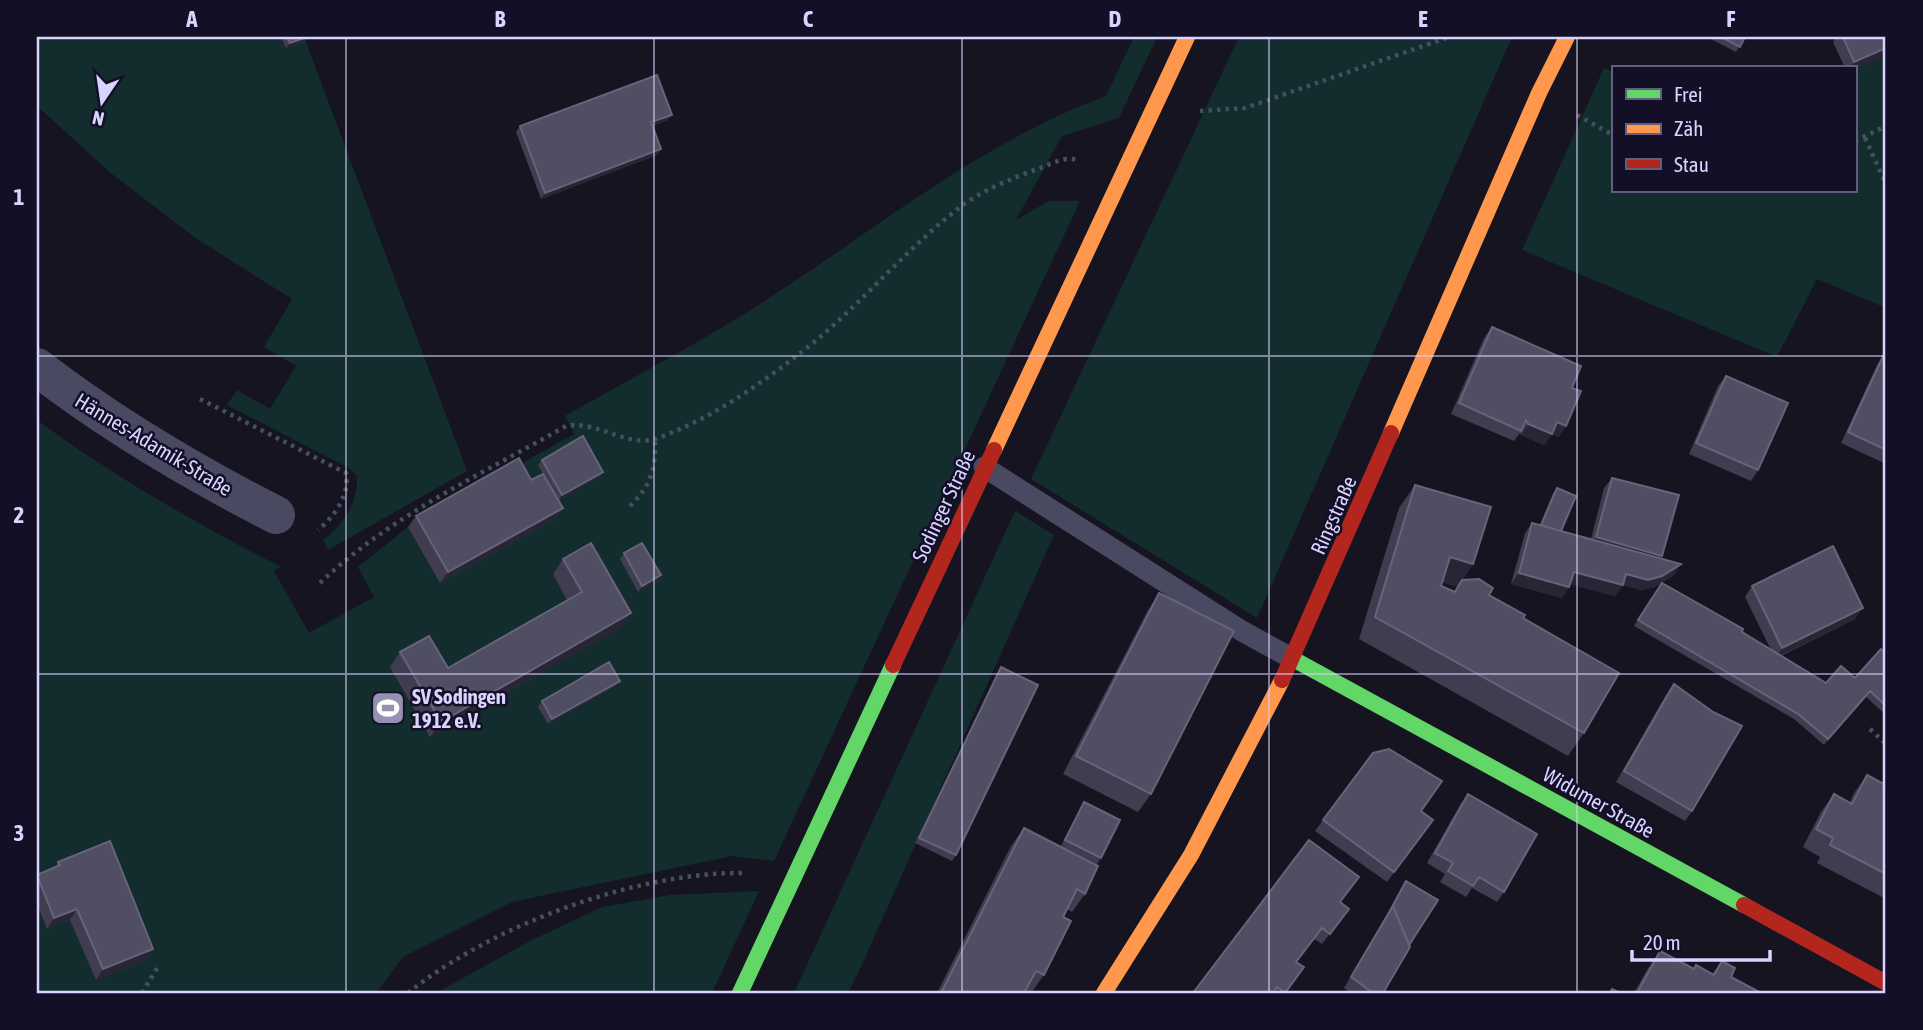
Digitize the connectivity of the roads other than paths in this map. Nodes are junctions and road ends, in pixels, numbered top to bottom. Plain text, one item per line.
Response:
1 (1187, 37) edge
2 (1567, 37) edge
3 (37, 367) edge
4 (984, 467) junction
5 (276, 515) dead end
6 (1293, 659) junction
7 (1886, 983) edge
8 (740, 993) edge
9 (1104, 993) edge

1 - 4 street, Sodinger Straße
2 - 6 street, Ringstraße
3 - 5 street, Hännes-Adamik-Straße
4 - 6 lane
4 - 8 street, Sodinger Straße
6 - 7 street, Widumer Straße
6 - 9 street, Ringstraße

